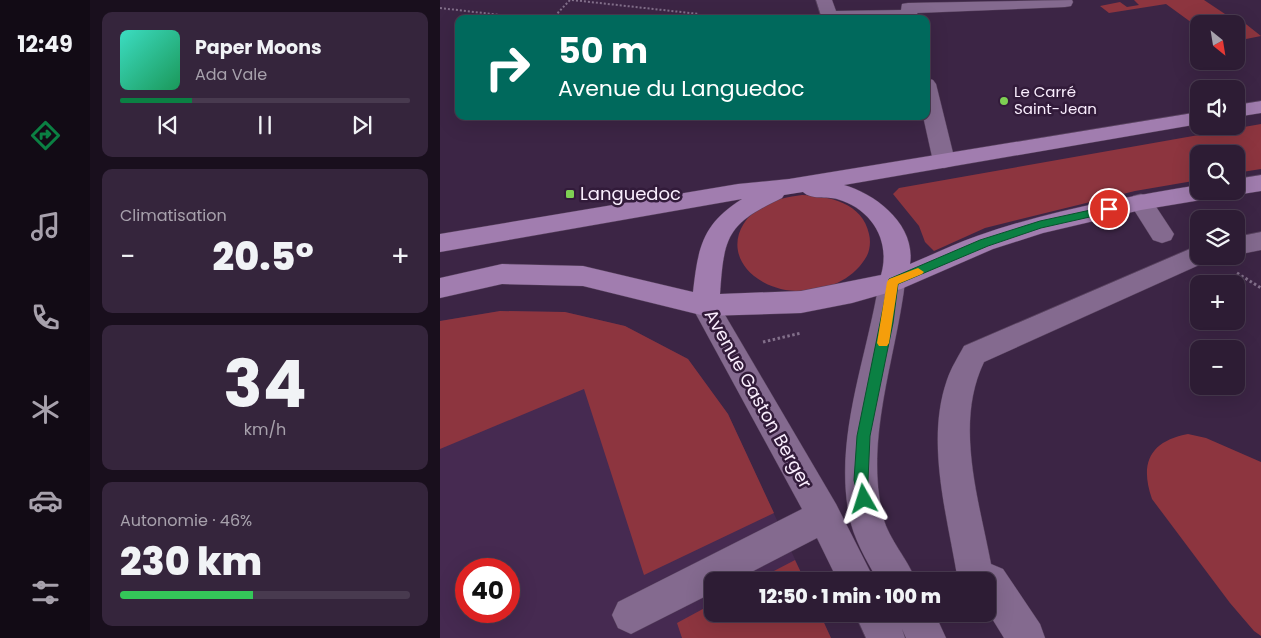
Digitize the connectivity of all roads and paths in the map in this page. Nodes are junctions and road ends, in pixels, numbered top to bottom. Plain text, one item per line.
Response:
1 (571, 0) edge
2 (824, 0) edge
3 (1065, 2) dead end
4 (440, 8) edge
5 (909, 10) edge
6 (500, 15) edge
7 (556, 15) edge
8 (699, 15) edge
9 (830, 15) edge
10 (843, 15) edge
11 (930, 101) edge
12 (1261, 107) edge
13 (1245, 110) edge
14 (1190, 120) edge
15 (944, 161) junction
16 (1261, 182) edge
17 (1245, 185) edge
18 (790, 187) junction
19 (1190, 194) edge
20 (1141, 202) junction
21 (1162, 234) dead end
22 (1261, 241) edge
23 (440, 243) edge
24 (1245, 244) edge
25 (1190, 258) edge
26 (892, 282) junction
27 (440, 288) edge
28 (705, 306) junction
29 (824, 516) junction
30 (852, 572) edge
31 (893, 572) edge
32 (975, 572) edge
33 (996, 591) edge
34 (631, 615) dead end
35 (878, 622) edge
36 (918, 622) edge
37 (886, 638) edge
38 (927, 638) edge
39 (1026, 638) edge

1 - 7 path
1 - 8 path
2 - 9 street
3 - 5 street
4 - 6 path
5 - 10 street
11 - 15 street
12 - 13 main road
14 - 15 main road
15 - 18 main road
16 - 17 main road
18 - 23 main road
18 - 26 main road, Avenue Gaston Berger
18 - 28 main road, Avenue Gaston Berger
19 - 20 main road
20 - 21 street
20 - 26 main road
22 - 24 street
25 - 32 street
26 - 28 main road
26 - 31 street, Avenue Gaston Berger
27 - 28 main road
28 - 29 street, Avenue Gaston Berger
29 - 30 street, Avenue Gaston Berger
29 - 34 street
33 - 39 street
35 - 37 street
36 - 38 street

